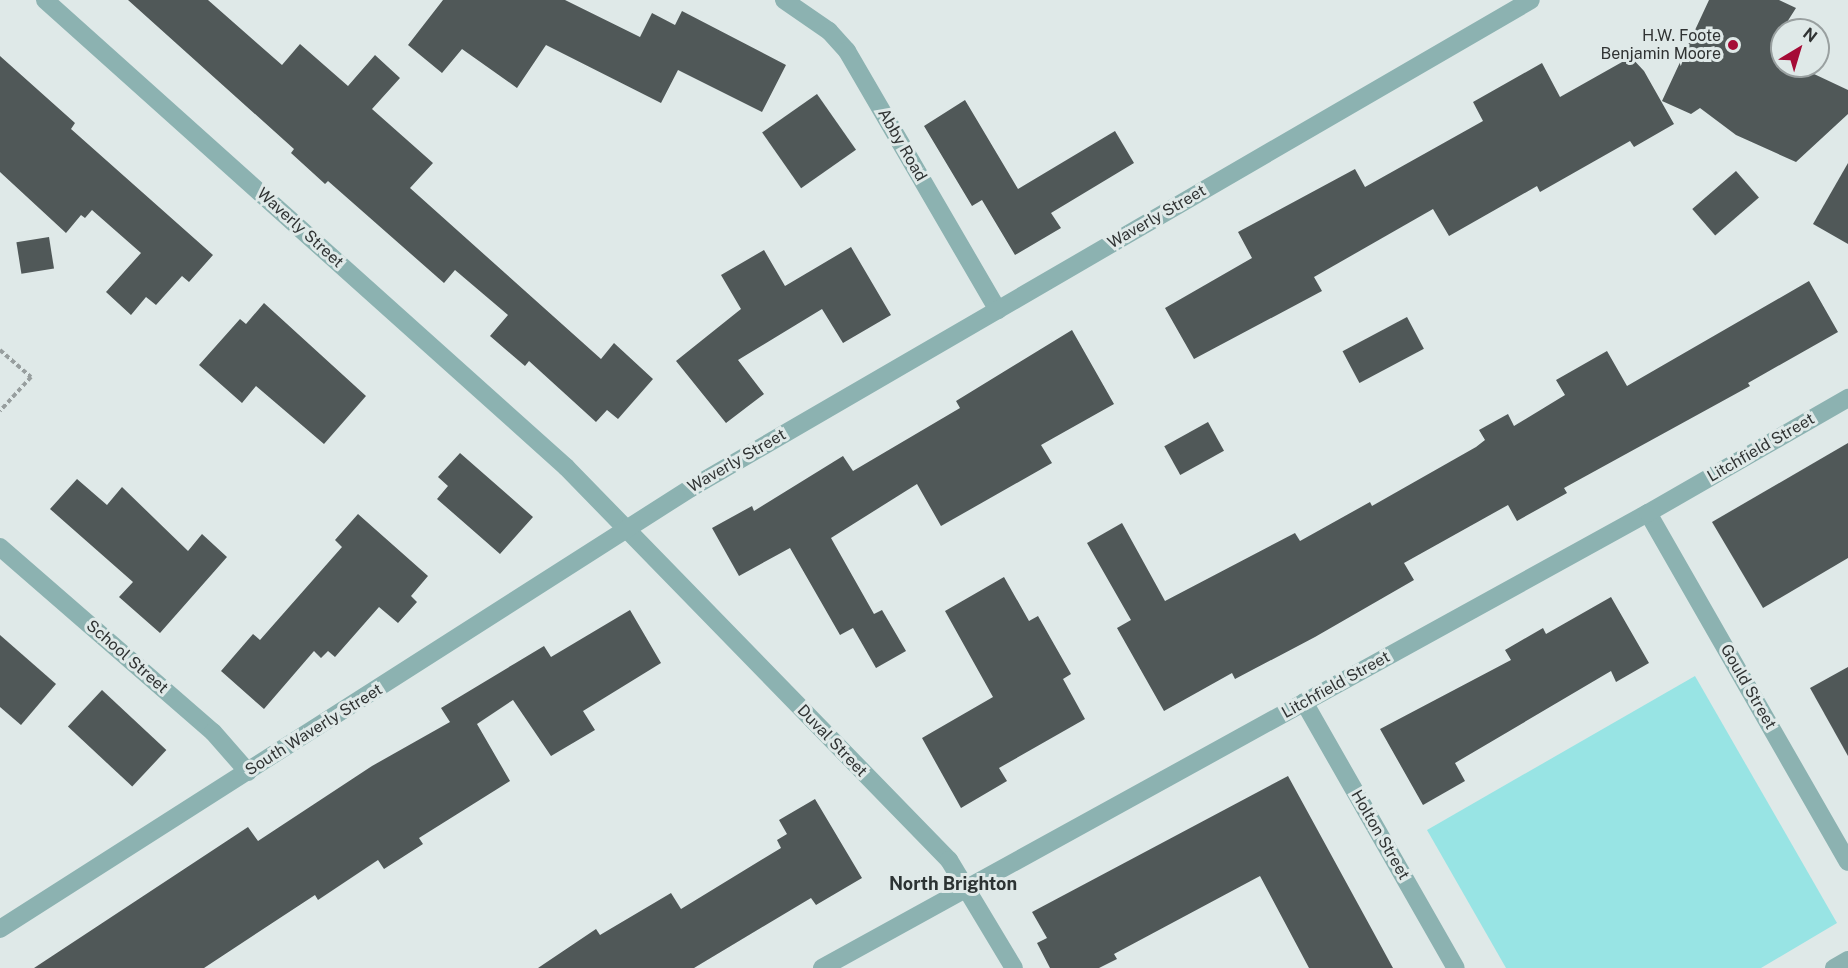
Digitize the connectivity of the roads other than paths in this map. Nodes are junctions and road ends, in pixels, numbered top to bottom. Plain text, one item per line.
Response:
1 (45, 0) edge
2 (784, 0) edge
3 (1531, 0) edge
4 (998, 310) junction
5 (1848, 398) edge
6 (1648, 513) junction
7 (627, 531) junction
8 (0, 548) edge
9 (1304, 702) junction
10 (248, 772) junction
11 (1848, 862) edge
12 (968, 887) junction
13 (0, 929) edge
14 (1848, 960) edge
15 (822, 968) edge
16 (1014, 968) edge
17 (1456, 968) edge
18 (1834, 968) edge

1 - 7 street, Waverly Street
2 - 4 street, Abby Road
3 - 4 street, Waverly Street
4 - 7 street, Waverly Street
5 - 6 street, Litchfield Street
6 - 9 street, Litchfield Street
6 - 11 street, Gould Street
7 - 10 street, South Waverly Street
7 - 12 street, Duval Street
8 - 10 street, School Street
9 - 12 street, Litchfield Street
9 - 17 street, Holton Street
10 - 13 street, South Waverly Street
12 - 15 street, Litchfield Street
12 - 16 street, Duval Street
14 - 18 street

